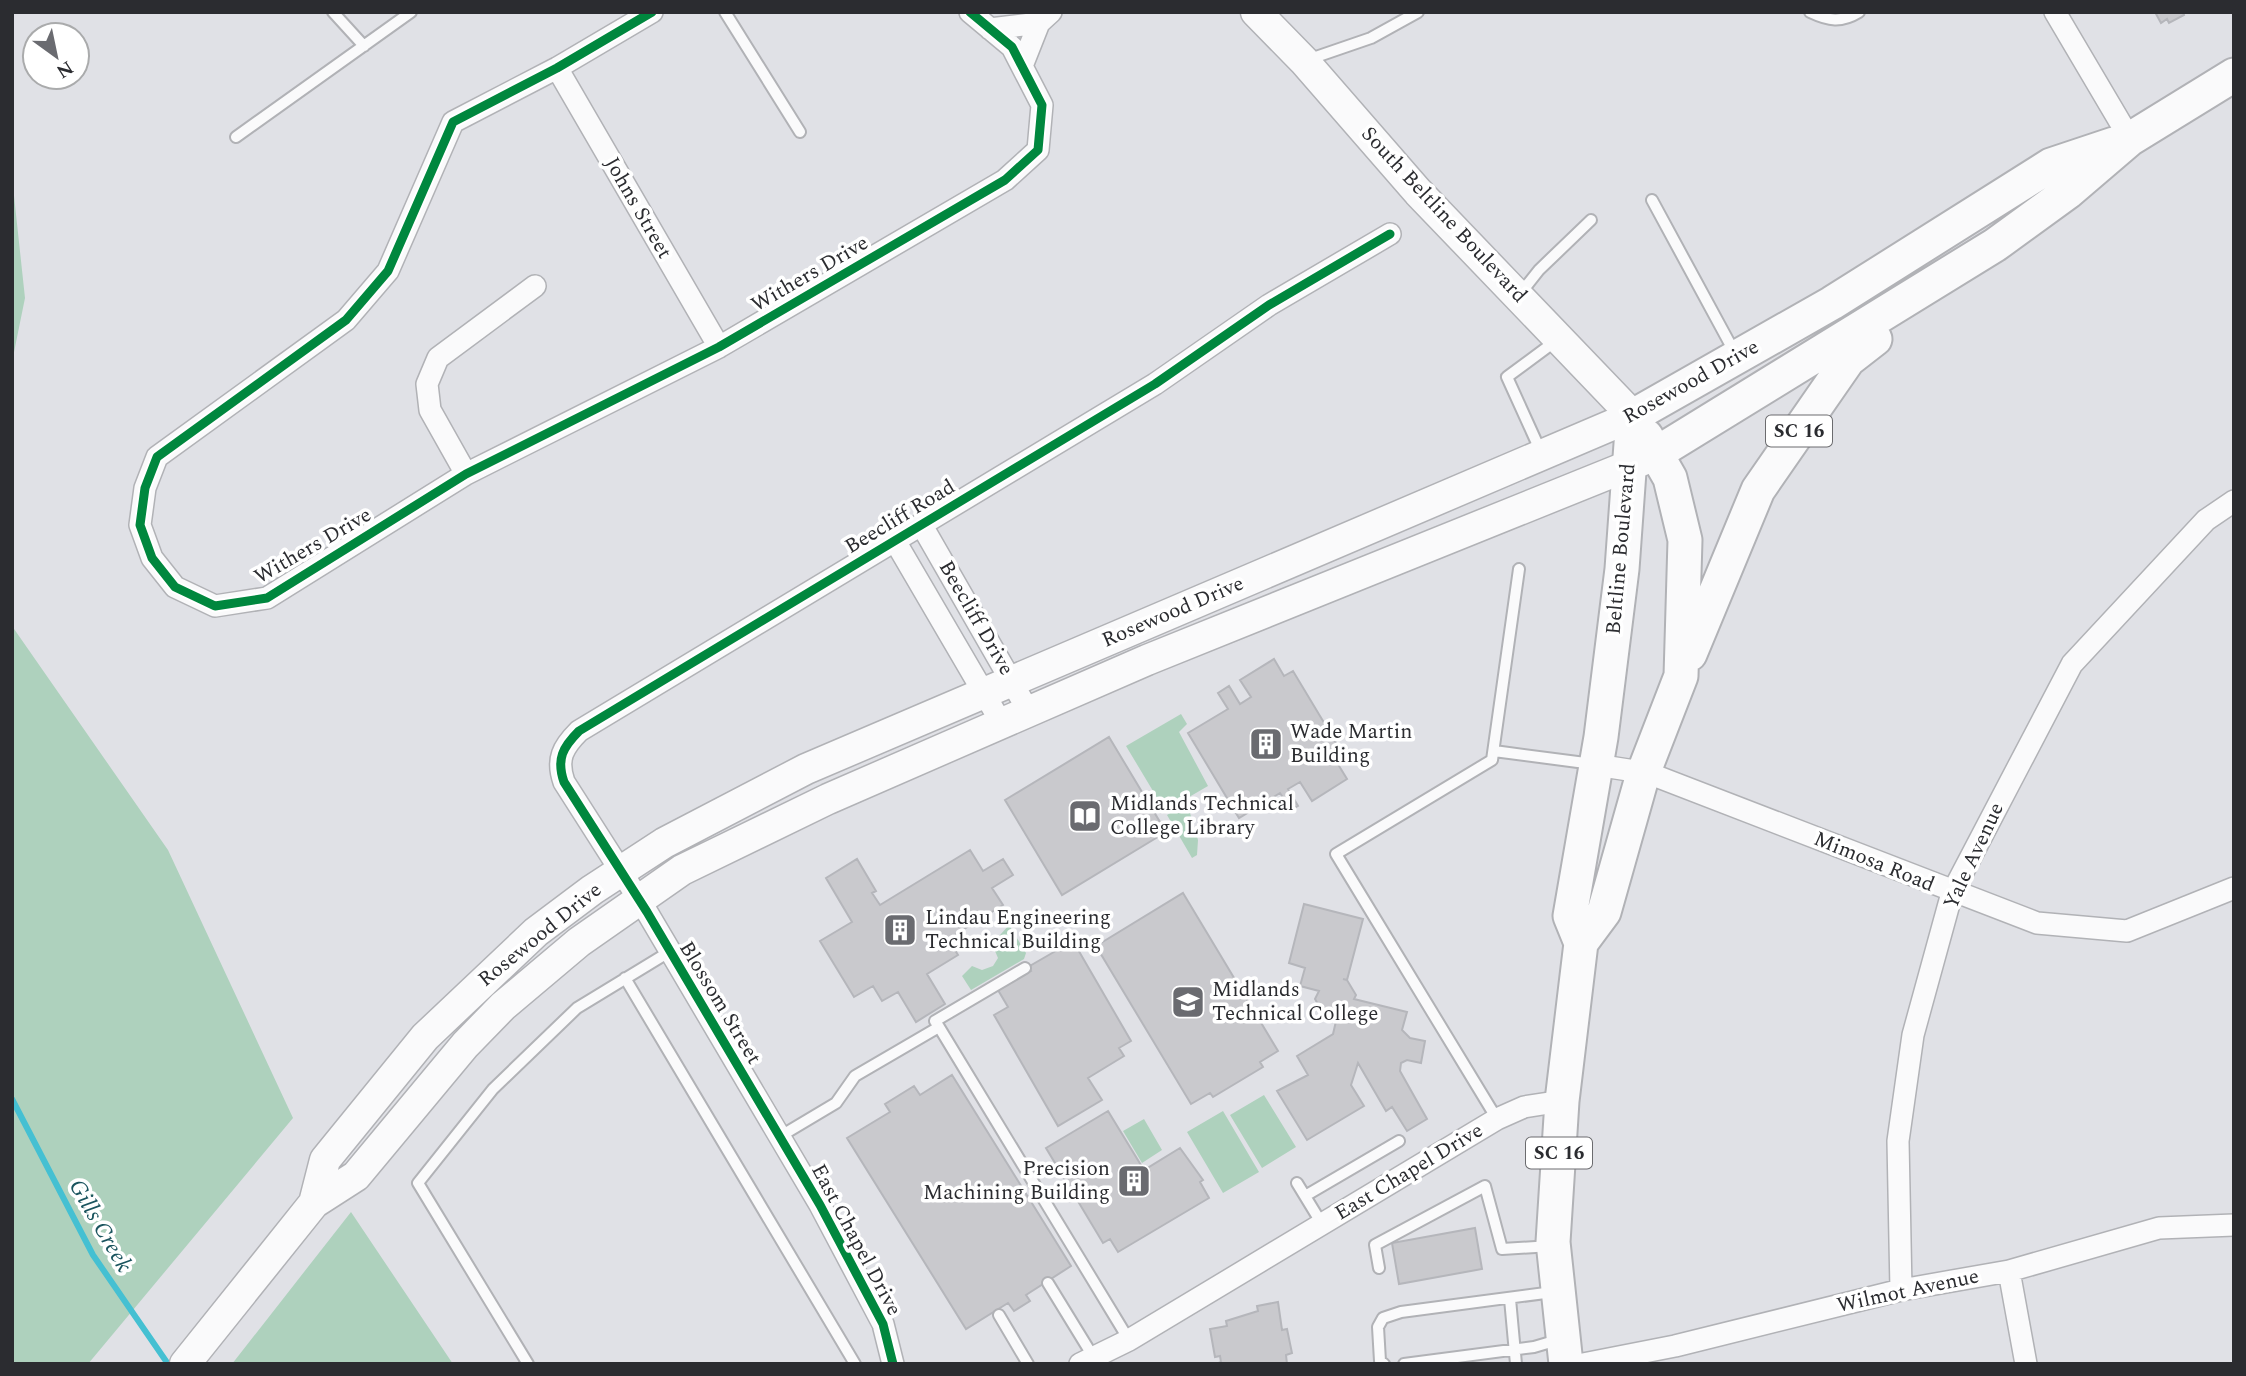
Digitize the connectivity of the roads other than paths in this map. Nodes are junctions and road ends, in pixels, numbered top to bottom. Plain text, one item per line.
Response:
1 (333, 12) edge
2 (411, 12) edge
3 (652, 12) edge
4 (725, 12) edge
5 (970, 12) edge
6 (1256, 12) edge
7 (1418, 12) edge
8 (1810, 12) edge
9 (1859, 12) edge
10 (2055, 12) edge
11 (1045, 18) edge
12 (990, 29) junction
13 (364, 46) junction
14 (1304, 61) junction
15 (1022, 66) junction
16 (557, 68) junction
17 (2234, 75) edge
18 (800, 132) dead end
19 (236, 136) dead end
20 (2130, 139) junction
21 (1652, 200) dead end
22 (1591, 220) dead end
23 (1390, 234) dead end
24 (1995, 245) junction
25 (535, 286) dead end
26 (1519, 297) junction
27 (1559, 339) junction
28 (719, 347) junction
29 (1738, 357) junction
30 (1633, 416) junction
31 (1542, 455) junction
32 (1643, 460) junction
33 (466, 474) junction
34 (2234, 501) edge
35 (922, 524) junction
36 (895, 541) junction
37 (1519, 569) dead end
38 (1681, 676) junction
39 (1012, 680) junction
40 (984, 692) junction
41 (1016, 718) junction
42 (1494, 751) junction
43 (1595, 765) junction
44 (1643, 772) junction
45 (629, 885) junction
46 (2234, 888) edge
47 (1952, 893) junction
48 (1581, 943) junction
49 (669, 952) junction
50 (1025, 968) dead end
51 (625, 978) junction
52 (939, 1027) junction
53 (1562, 1101) junction
54 (1497, 1119) junction
55 (779, 1137) junction
56 (1399, 1141) dead end
57 (1297, 1184) dead end
58 (1305, 1196) junction
59 (1322, 1224) junction
60 (2234, 1225) edge
61 (1554, 1246) junction
62 (1379, 1268) dead end
63 (2009, 1271) junction
64 (1048, 1283) dead end
65 (1901, 1290) junction
66 (1559, 1292) junction
67 (1510, 1299) junction
68 (999, 1315) dead end
69 (1129, 1340) junction
70 (1514, 1350) junction
71 (1571, 1355) edge
72 (1087, 1361) edge
73 (1381, 1363) edge
74 (185, 1364) edge
75 (528, 1364) edge
76 (855, 1364) edge
77 (893, 1364) edge
78 (1028, 1364) edge
79 (1404, 1364) edge
80 (1516, 1364) edge
81 (2026, 1364) edge

1 - 13 lane
2 - 13 lane
3 - 16 street, Withers Drive
4 - 18 lane
5 - 12 street, Withers Drive
6 - 14 main road, South Beltline Boulevard
7 - 14 lane
8 - 9 lane
10 - 20 street
11 - 12 street
11 - 15 street
12 - 15 street, Withers Drive
13 - 19 lane
14 - 26 main road, South Beltline Boulevard
15 - 28 street, Withers Drive
16 - 28 street, Johns Street
16 - 33 street, Withers Drive
17 - 20 main road, Rosewood Drive / SC 16
20 - 24 main road, Rosewood Drive / SC 16
20 - 29 main road, Rosewood Drive / SC 16
21 - 29 lane
22 - 26 lane
23 - 35 street, Beecliff Road
24 - 32 main road, Rosewood Drive
24 - 38 main road, SC 16
25 - 33 street
26 - 27 main road, South Beltline Boulevard
27 - 30 main road, South Beltline Boulevard
27 - 31 lane
28 - 33 street, Withers Drive
29 - 30 main road, Rosewood Drive / SC 16
30 - 31 main road, Rosewood Drive
30 - 32 main road, Beltline Boulevard
31 - 39 main road, Rosewood Drive
32 - 38 main road, Beltline Boulevard
32 - 41 main road, Rosewood Drive
32 - 43 main road, Beltline Boulevard / SC 16
34 - 47 street, Yale Avenue
35 - 36 street, Beecliff Road
35 - 39 street, Beecliff Drive
36 - 40 street, Beecliff Drive
36 - 45 street, Beecliff Road
37 - 42 lane
38 - 44 main road, Beltline Boulevard / SC 16
39 - 40 main road, Rosewood Drive
39 - 41 street, Beecliff Drive
40 - 41 street, Beecliff Drive
40 - 45 main road, Rosewood Drive
41 - 45 main road, Rosewood Drive
42 - 43 lane
42 - 54 lane
43 - 44 street, Mimosa Road
43 - 48 main road, Beltline Boulevard / SC 16
44 - 47 street, Mimosa Road
44 - 48 main road, Beltline Boulevard / SC 16
45 - 49 street, Blossom Street
45 - 74 main road, Rosewood Drive
46 - 47 street, Mimosa Road
47 - 65 street, Yale Avenue
48 - 53 main road, Beltline Boulevard / SC 16
49 - 51 lane
49 - 55 street, Blossom Street
50 - 52 lane
51 - 75 lane
51 - 76 lane
52 - 55 lane
52 - 69 lane
53 - 54 street, East Chapel Drive
53 - 61 main road, Beltline Boulevard / SC 16
54 - 59 street, East Chapel Drive
55 - 77 street, East Chapel Drive
56 - 58 lane
57 - 58 lane
58 - 59 lane
59 - 69 street, East Chapel Drive
60 - 63 street, Wilmot Avenue
61 - 62 lane
61 - 66 main road, Beltline Boulevard / SC 16
63 - 65 street, Wilmot Avenue
63 - 81 street
64 - 72 lane
65 - 71 street, Wilmot Avenue
66 - 67 lane
66 - 71 main road, Beltline Boulevard / SC 16
67 - 70 lane
67 - 73 lane
68 - 78 lane
69 - 72 street, East Chapel Drive
70 - 71 lane
70 - 79 lane
70 - 80 lane

